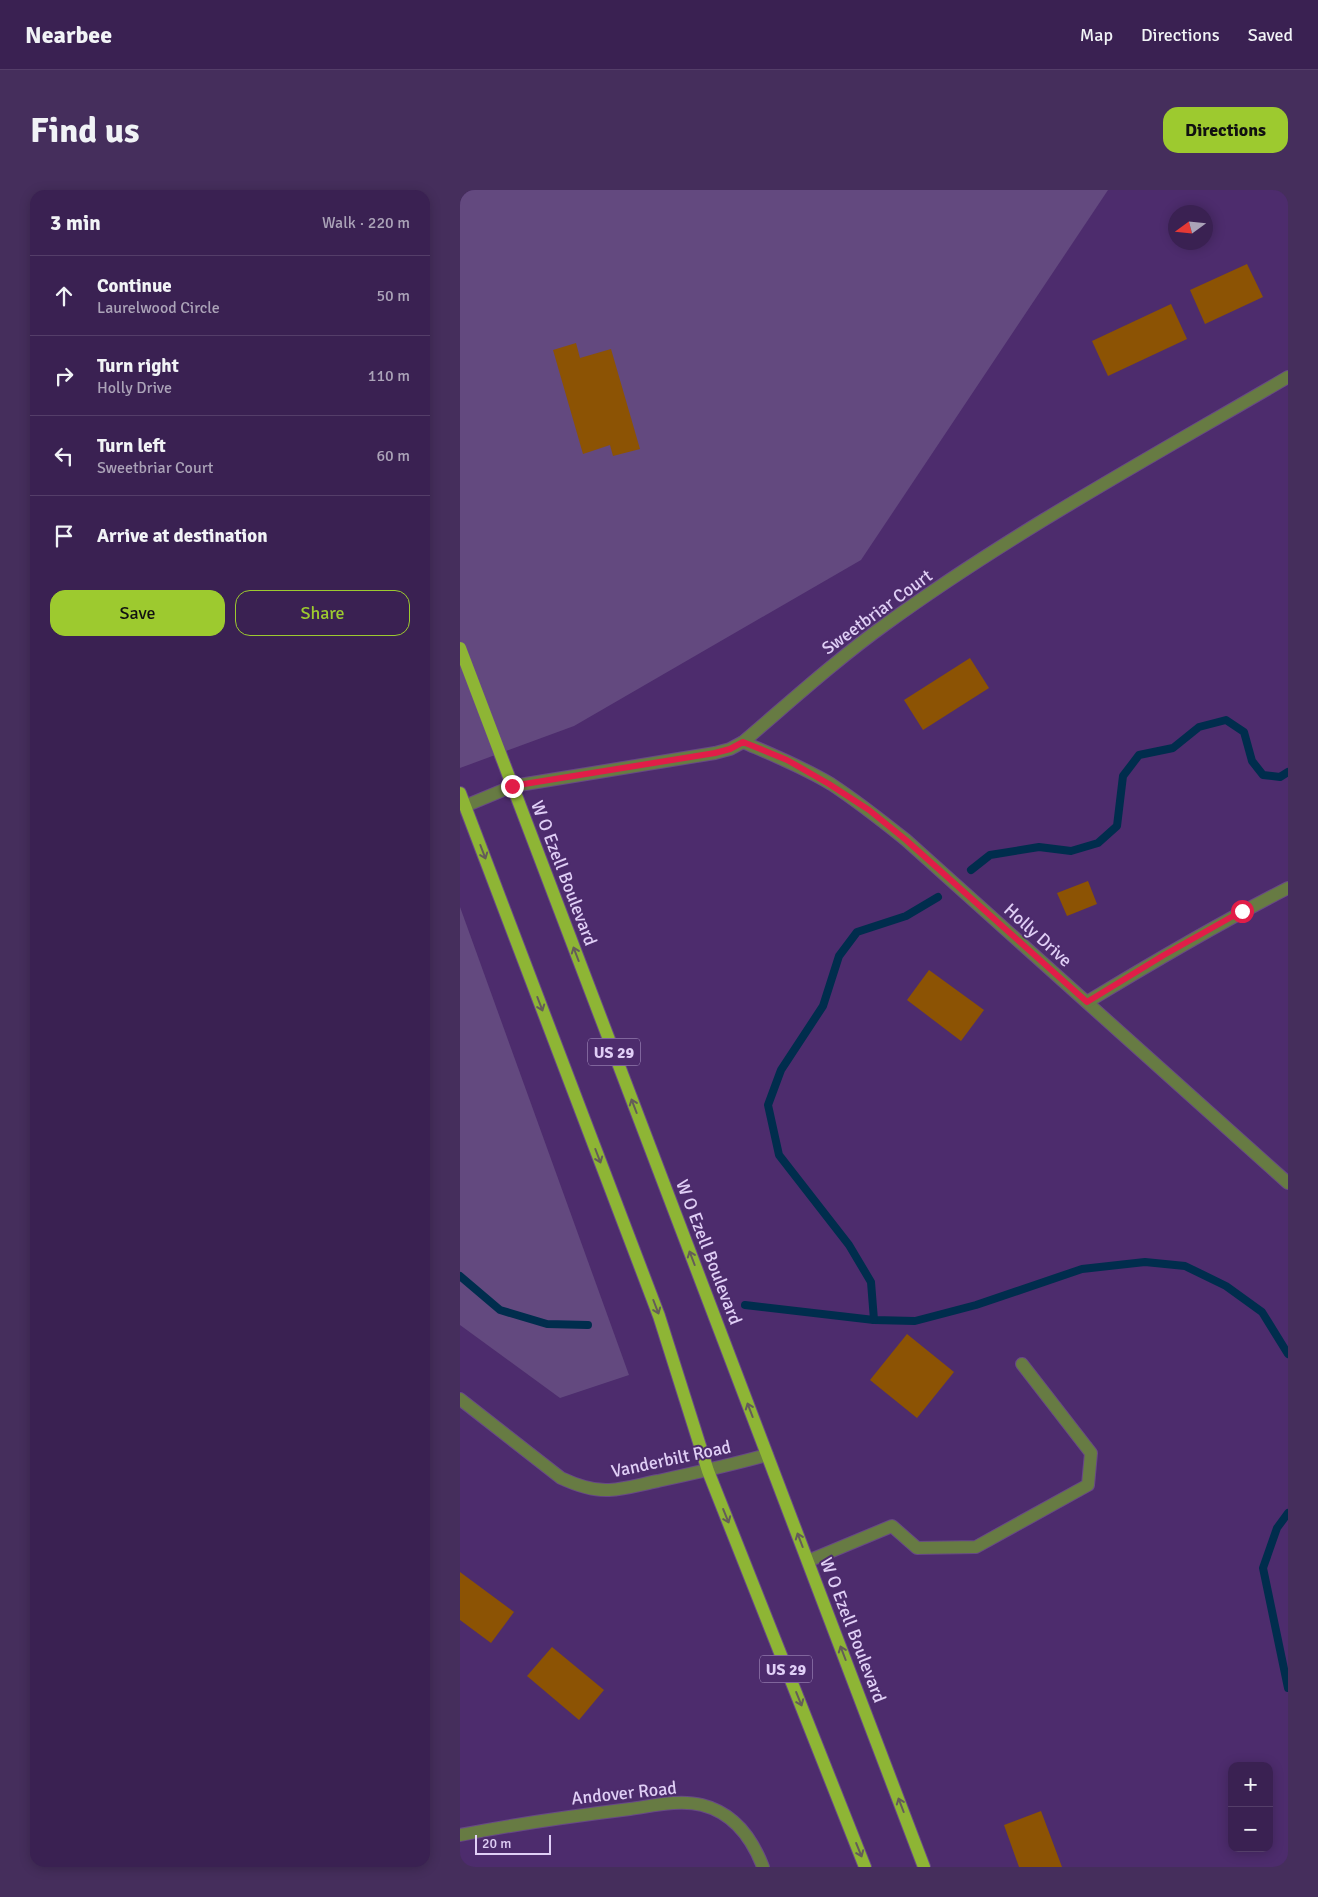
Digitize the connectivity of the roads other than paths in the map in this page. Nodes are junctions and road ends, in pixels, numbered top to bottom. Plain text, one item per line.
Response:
1 (1288, 377) edge
2 (460, 648) edge
3 (743, 742) junction
4 (512, 786) junction
5 (460, 793) edge
6 (465, 806) junction
7 (1288, 888) edge
8 (1087, 1002) junction
9 (1288, 1183) edge
10 (1022, 1364) dead end
11 (460, 1399) edge
12 (767, 1455) junction
13 (708, 1470) junction
14 (808, 1561) junction
15 (460, 1835) edge
16 (763, 1867) edge
17 (865, 1867) edge
18 (924, 1867) edge

1 - 3 street, Sweetbriar Court
2 - 4 main road, W O Ezell Boulevard / US 29
3 - 4 street, Sweetbriar Court
3 - 8 street, Holly Drive
4 - 6 street, Sweetbriar Court
12 -> 4 main road, W O Ezell Boulevard / US 29
5 - 6 main road, US 29
6 -> 13 main road, US 29
7 - 8 street
8 - 9 street, Holly Drive
10 - 14 street
11 - 13 street, Vanderbilt Road
12 - 13 street, Vanderbilt Road
14 -> 12 main road, W O Ezell Boulevard / US 29
13 -> 17 main road, US 29
18 -> 14 main road, W O Ezell Boulevard / US 29
15 - 16 street, Andover Road

